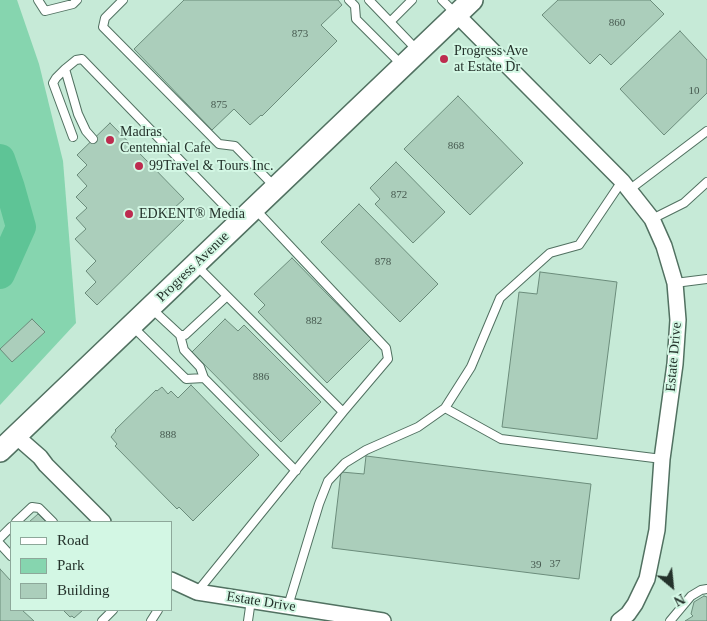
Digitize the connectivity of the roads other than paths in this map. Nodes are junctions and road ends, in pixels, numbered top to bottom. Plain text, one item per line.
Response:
1 (38, 0) edge
2 (77, 0) edge
3 (123, 0) edge
4 (348, 0) edge
5 (369, 0) edge
6 (412, 0) edge
7 (472, 0) edge
8 (449, 7) edge
9 (390, 22) junction
10 (418, 52) junction
11 (403, 66) junction
12 (65, 69) junction
13 (707, 131) edge
14 (73, 137) dead end
15 (93, 139) dead end
16 (707, 182) edge
17 (626, 186) junction
18 (276, 188) junction
19 (247, 215) junction
20 (652, 219) junction
21 (196, 264) junction
22 (707, 279) edge
23 (674, 283) junction
24 (227, 296) junction
25 (151, 307) junction
26 (131, 326) junction
27 (180, 335) junction
28 (204, 378) junction
29 (444, 408) junction
30 (343, 412) junction
31 (16, 436) junction
32 (0, 451) edge
33 (662, 459) junction
34 (296, 471) junction
35 (18, 521) edge
36 (52, 521) edge
37 (102, 521) edge
38 (10, 529) edge
39 (0, 538) edge
40 (0, 544) edge
41 (10, 555) edge
42 (172, 583) edge
43 (707, 589) edge
44 (197, 592) junction
45 (251, 600) junction
46 (288, 606) junction
47 (112, 611) edge
48 (356, 619) edge
49 (628, 619) edge
50 (102, 621) edge
51 (248, 621) edge
52 (383, 621) edge
53 (670, 621) edge

1 - 2 lane
3 - 18 lane
4 - 11 lane
5 - 9 lane
6 - 9 lane
7 - 8 main road, Progress Avenue
8 - 10 main road, Progress Avenue
8 - 17 street, Estate Drive
9 - 10 lane
10 - 11 main road, Progress Avenue
11 - 18 main road, Progress Avenue
12 - 14 lane
12 - 15 lane
12 - 19 lane
13 - 17 lane
16 - 20 lane
17 - 20 street, Estate Drive
17 - 29 lane
18 - 19 main road, Progress Avenue
19 - 21 main road, Progress Avenue
19 - 30 lane
20 - 23 street, Estate Drive
21 - 24 lane
21 - 25 main road, Progress Avenue
22 - 23 lane
23 - 33 street, Estate Drive
24 - 27 lane
24 - 30 lane
25 - 26 main road, Progress Avenue
25 - 27 lane
26 - 28 lane
26 - 31 main road, Progress Avenue
27 - 28 lane
28 - 34 lane
29 - 33 lane
29 - 46 lane
30 - 34 lane
31 - 32 main road, Progress Avenue
31 - 37 street
33 - 49 street, Estate Drive
34 - 44 lane
35 - 36 lane
38 - 39 lane
40 - 41 lane
42 - 44 street, Estate Drive
43 - 53 lane
44 - 45 street, Estate Drive
45 - 46 street, Estate Drive
45 - 51 lane
46 - 48 street, Estate Drive
47 - 50 lane
48 - 52 street, Estate Drive

